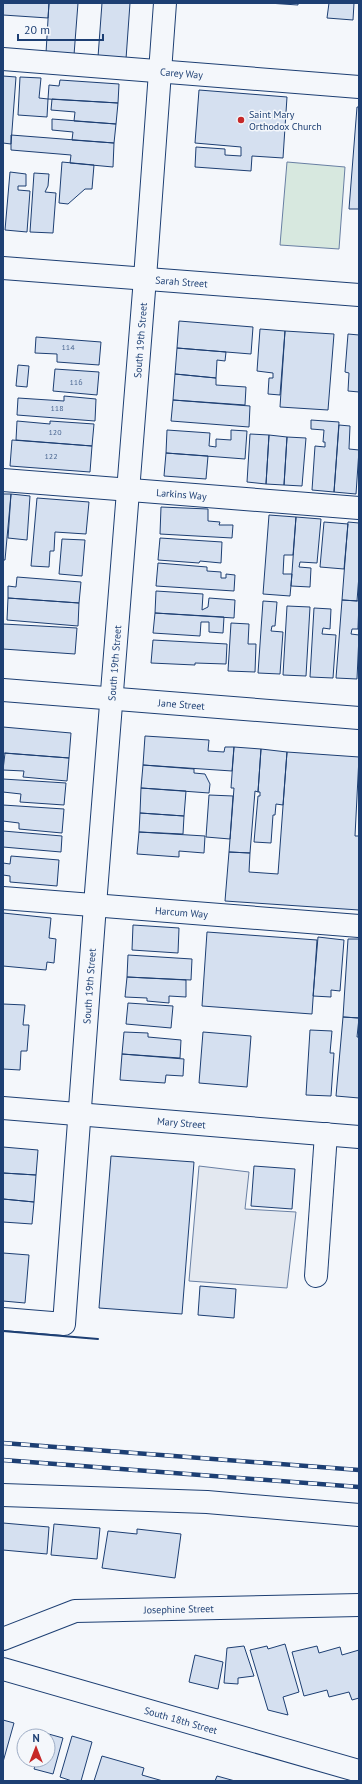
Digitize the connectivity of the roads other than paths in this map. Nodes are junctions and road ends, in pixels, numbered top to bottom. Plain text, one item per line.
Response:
1 (165, 3) edge
2 (3, 59) edge
3 (160, 71) junction
4 (359, 87) edge
5 (3, 268) edge
6 (145, 278) junction
7 (359, 295) edge
8 (3, 480) edge
9 (127, 490) junction
10 (359, 508) edge
11 (3, 690) edge
12 (112, 699) junction
13 (359, 718) edge
14 (3, 898) edge
15 (95, 905) junction
16 (359, 926) edge
17 (3, 1108) edge
18 (80, 1113) junction
19 (326, 1134) junction
20 (359, 1137) edge
21 (316, 1276) dead end
22 (3, 1319) edge
23 (3, 1495) edge
24 (359, 1515) edge
25 (359, 1605) edge
26 (3, 1639) edge
27 (3, 1669) edge
28 (359, 1771) edge

1 - 3 street, South 19th Street
2 - 3 street, Carey Way
3 - 4 street, Carey Way
3 - 6 street, South 19th Street
5 - 6 street, Sarah Street
6 - 7 street, Sarah Street
6 - 9 street, South 19th Street
8 - 9 street, Larkins Way
9 - 10 street, Larkins Way
9 - 12 street, South 19th Street
11 - 12 street, Jane Street
12 - 13 street, Jane Street
12 - 15 street, South 19th Street
14 - 15 street, Harcum Way
15 - 16 street, Harcum Way
15 - 18 street, South 19th Street
17 - 18 street, Mary Street
18 - 19 street, Mary Street
18 - 22 street, South 19th Street
19 - 20 street, Mary Street
19 - 21 street
23 - 24 street
25 - 26 street, Josephine Street
27 - 28 street, South 18th Street

